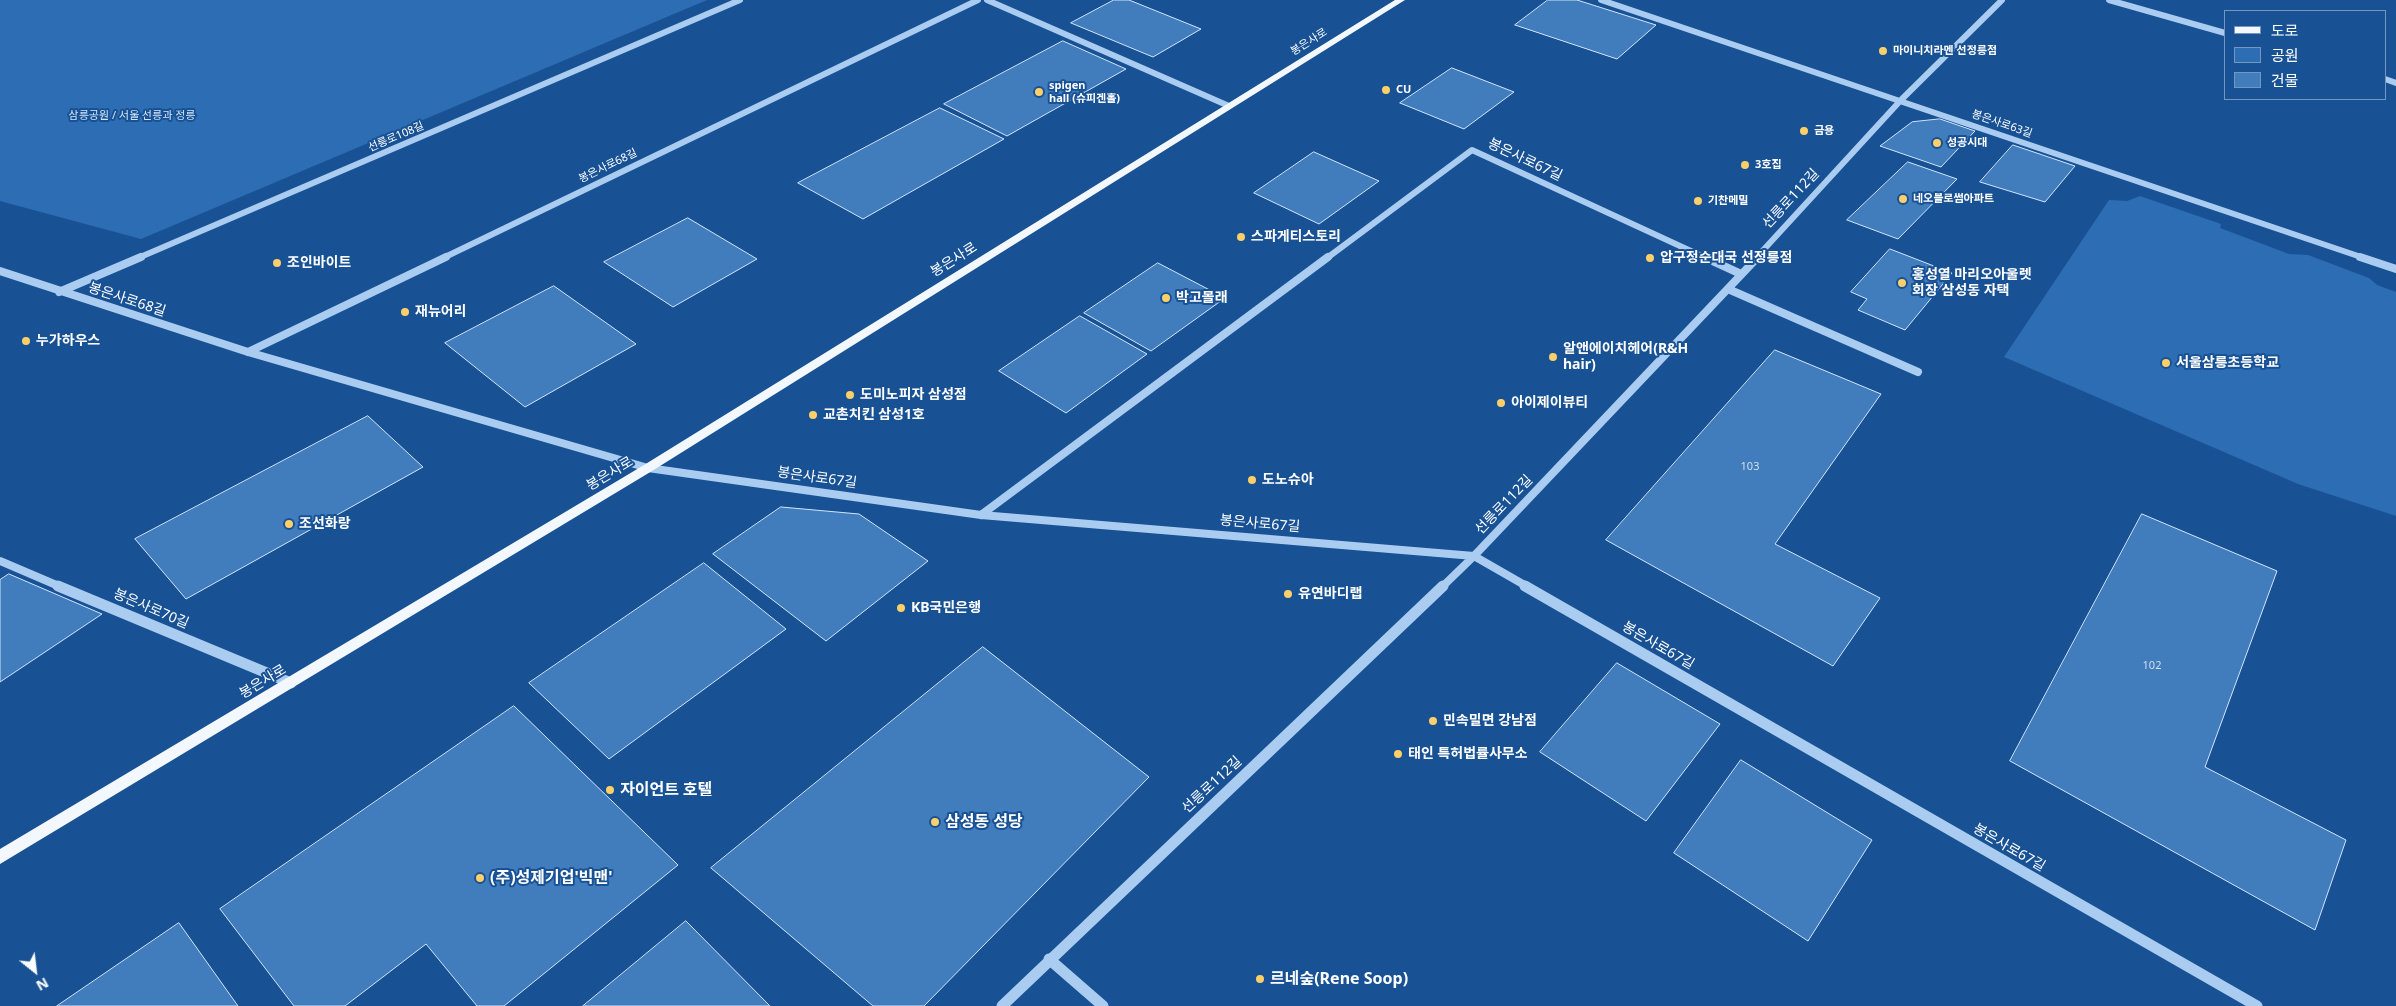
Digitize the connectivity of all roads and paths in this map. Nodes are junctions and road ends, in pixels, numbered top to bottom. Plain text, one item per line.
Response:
1 (740, 0) edge
2 (978, 0) edge
3 (987, 0) edge
4 (1401, 0) edge
5 (1601, 0) edge
6 (2002, 0) edge
7 (2109, 0) edge
8 (2224, 33) edge
9 (1901, 100) junction
10 (1230, 106) junction
11 (2396, 269) edge
12 (0, 271) edge
13 (1741, 274) junction
14 (1728, 289) junction
15 (59, 292) junction
16 (248, 352) junction
17 (1918, 372) dead end
18 (648, 468) junction
19 (981, 515) junction
20 (1474, 556) junction
21 (0, 561) edge
22 (291, 683) junction
23 (0, 857) edge
24 (1049, 959) junction
25 (1002, 1006) edge
26 (1102, 1006) edge
27 (2257, 1006) edge

1 - 15 street, 선릉로108길
2 - 16 street, 봉은사로68길
3 - 10 street
4 - 10 main road, 봉은사로
5 - 9 street, 봉은사로63길
6 - 9 street, 선릉로112길
7 - 8 street
9 - 11 street, 봉은사로63길
9 - 13 street, 선릉로112길
10 - 18 main road, 봉은사로
12 - 15 street, 봉은사로68길
13 - 14 street, 선릉로112길
13 - 19 street, 봉은사로67길
14 - 17 street
14 - 20 street, 선릉로112길
15 - 16 street, 봉은사로68길
16 - 18 street, 봉은사로68길
18 - 19 street, 봉은사로67길
18 - 22 main road, 봉은사로
19 - 20 street, 봉은사로67길
20 - 24 street, 선릉로112길
20 - 27 street, 봉은사로67길
21 - 22 street, 봉은사로70길
22 - 23 main road, 봉은사로
24 - 25 street, 선릉로112길
24 - 26 street

